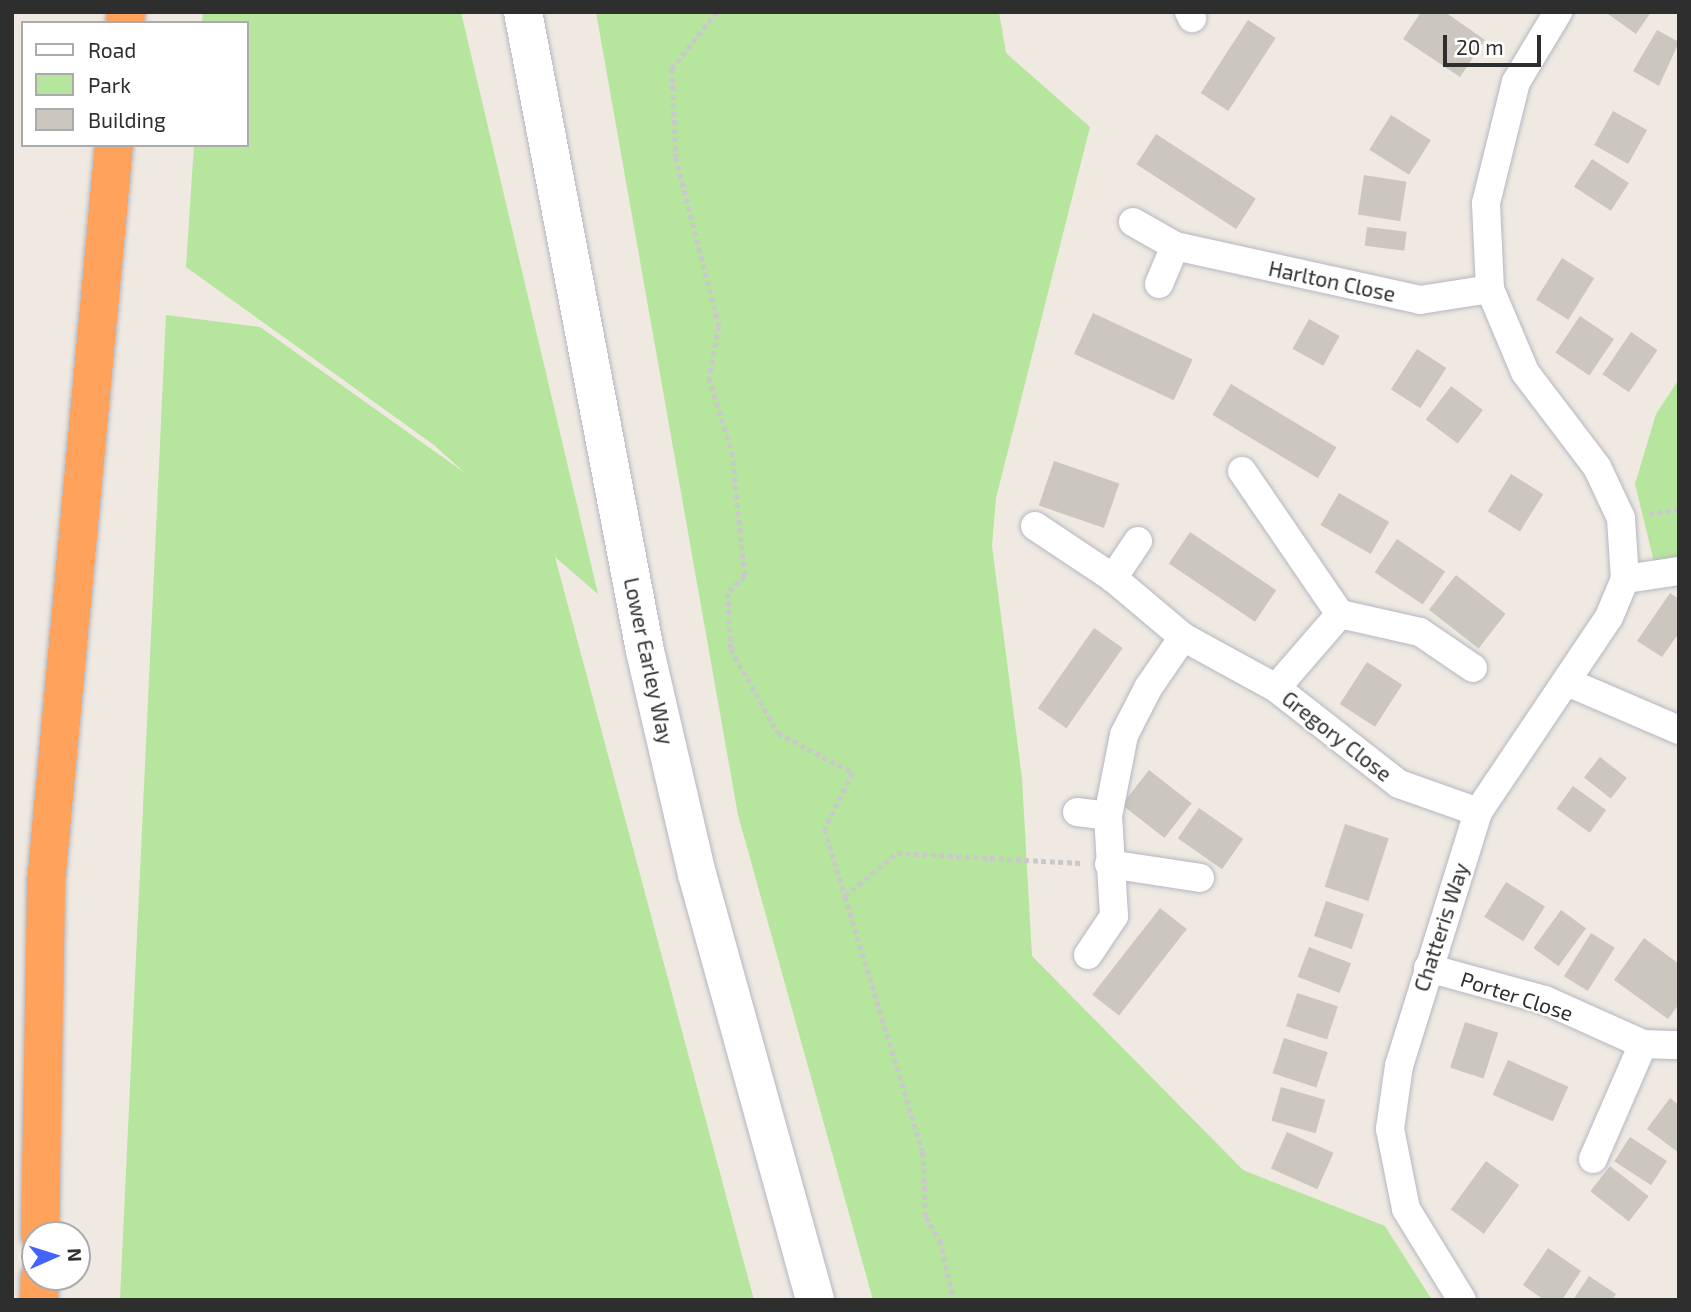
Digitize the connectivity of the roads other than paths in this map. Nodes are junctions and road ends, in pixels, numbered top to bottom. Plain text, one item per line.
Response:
1 (523, 12) edge
2 (1554, 14) edge
3 (114, 147) edge
4 (1133, 222) dead end
5 (1175, 246) junction
6 (1159, 284) dead end
7 (1490, 289) junction
8 (1242, 471) dead end
9 (1035, 526) dead end
10 (1138, 541) dead end
11 (1679, 572) edge
12 (1113, 578) junction
13 (1625, 579) junction
14 (1340, 614) junction
15 (1183, 637) junction
16 (1473, 668) dead end
17 (1567, 682) junction
18 (1276, 688) junction
19 (1679, 730) edge
20 (1077, 812) dead end
21 (1478, 812) junction
22 (1108, 816) junction
23 (1109, 864) junction
24 (1200, 878) dead end
25 (1088, 955) dead end
26 (1428, 968) junction
27 (1643, 1044) junction
28 (1679, 1045) edge
29 (1594, 1159) dead end
30 (40, 1221) edge
31 (815, 1300) edge
32 (1461, 1300) edge

1 - 31 main road, Lower Earley Way
2 - 7 street, Chatteris Way
3 - 30 highway
4 - 5 street, Harlton Close
5 - 6 street
5 - 7 street, Harlton Close
7 - 13 street, Chatteris Way
8 - 14 street
9 - 12 street, Gregory Close
10 - 12 street
11 - 13 street
12 - 15 street, Gregory Close
13 - 17 street, Chatteris Way
14 - 16 street
14 - 18 street, Gregory Close
15 - 18 street, Gregory Close
15 - 22 street
17 - 19 street
17 - 21 street, Chatteris Way
18 - 21 street, Gregory Close
20 - 22 street
21 - 26 street, Chatteris Way
22 - 23 street
23 - 24 street
23 - 25 street
26 - 27 street, Porter Close
26 - 32 street, Chatteris Way
27 - 28 street, Porter Close
27 - 29 street

